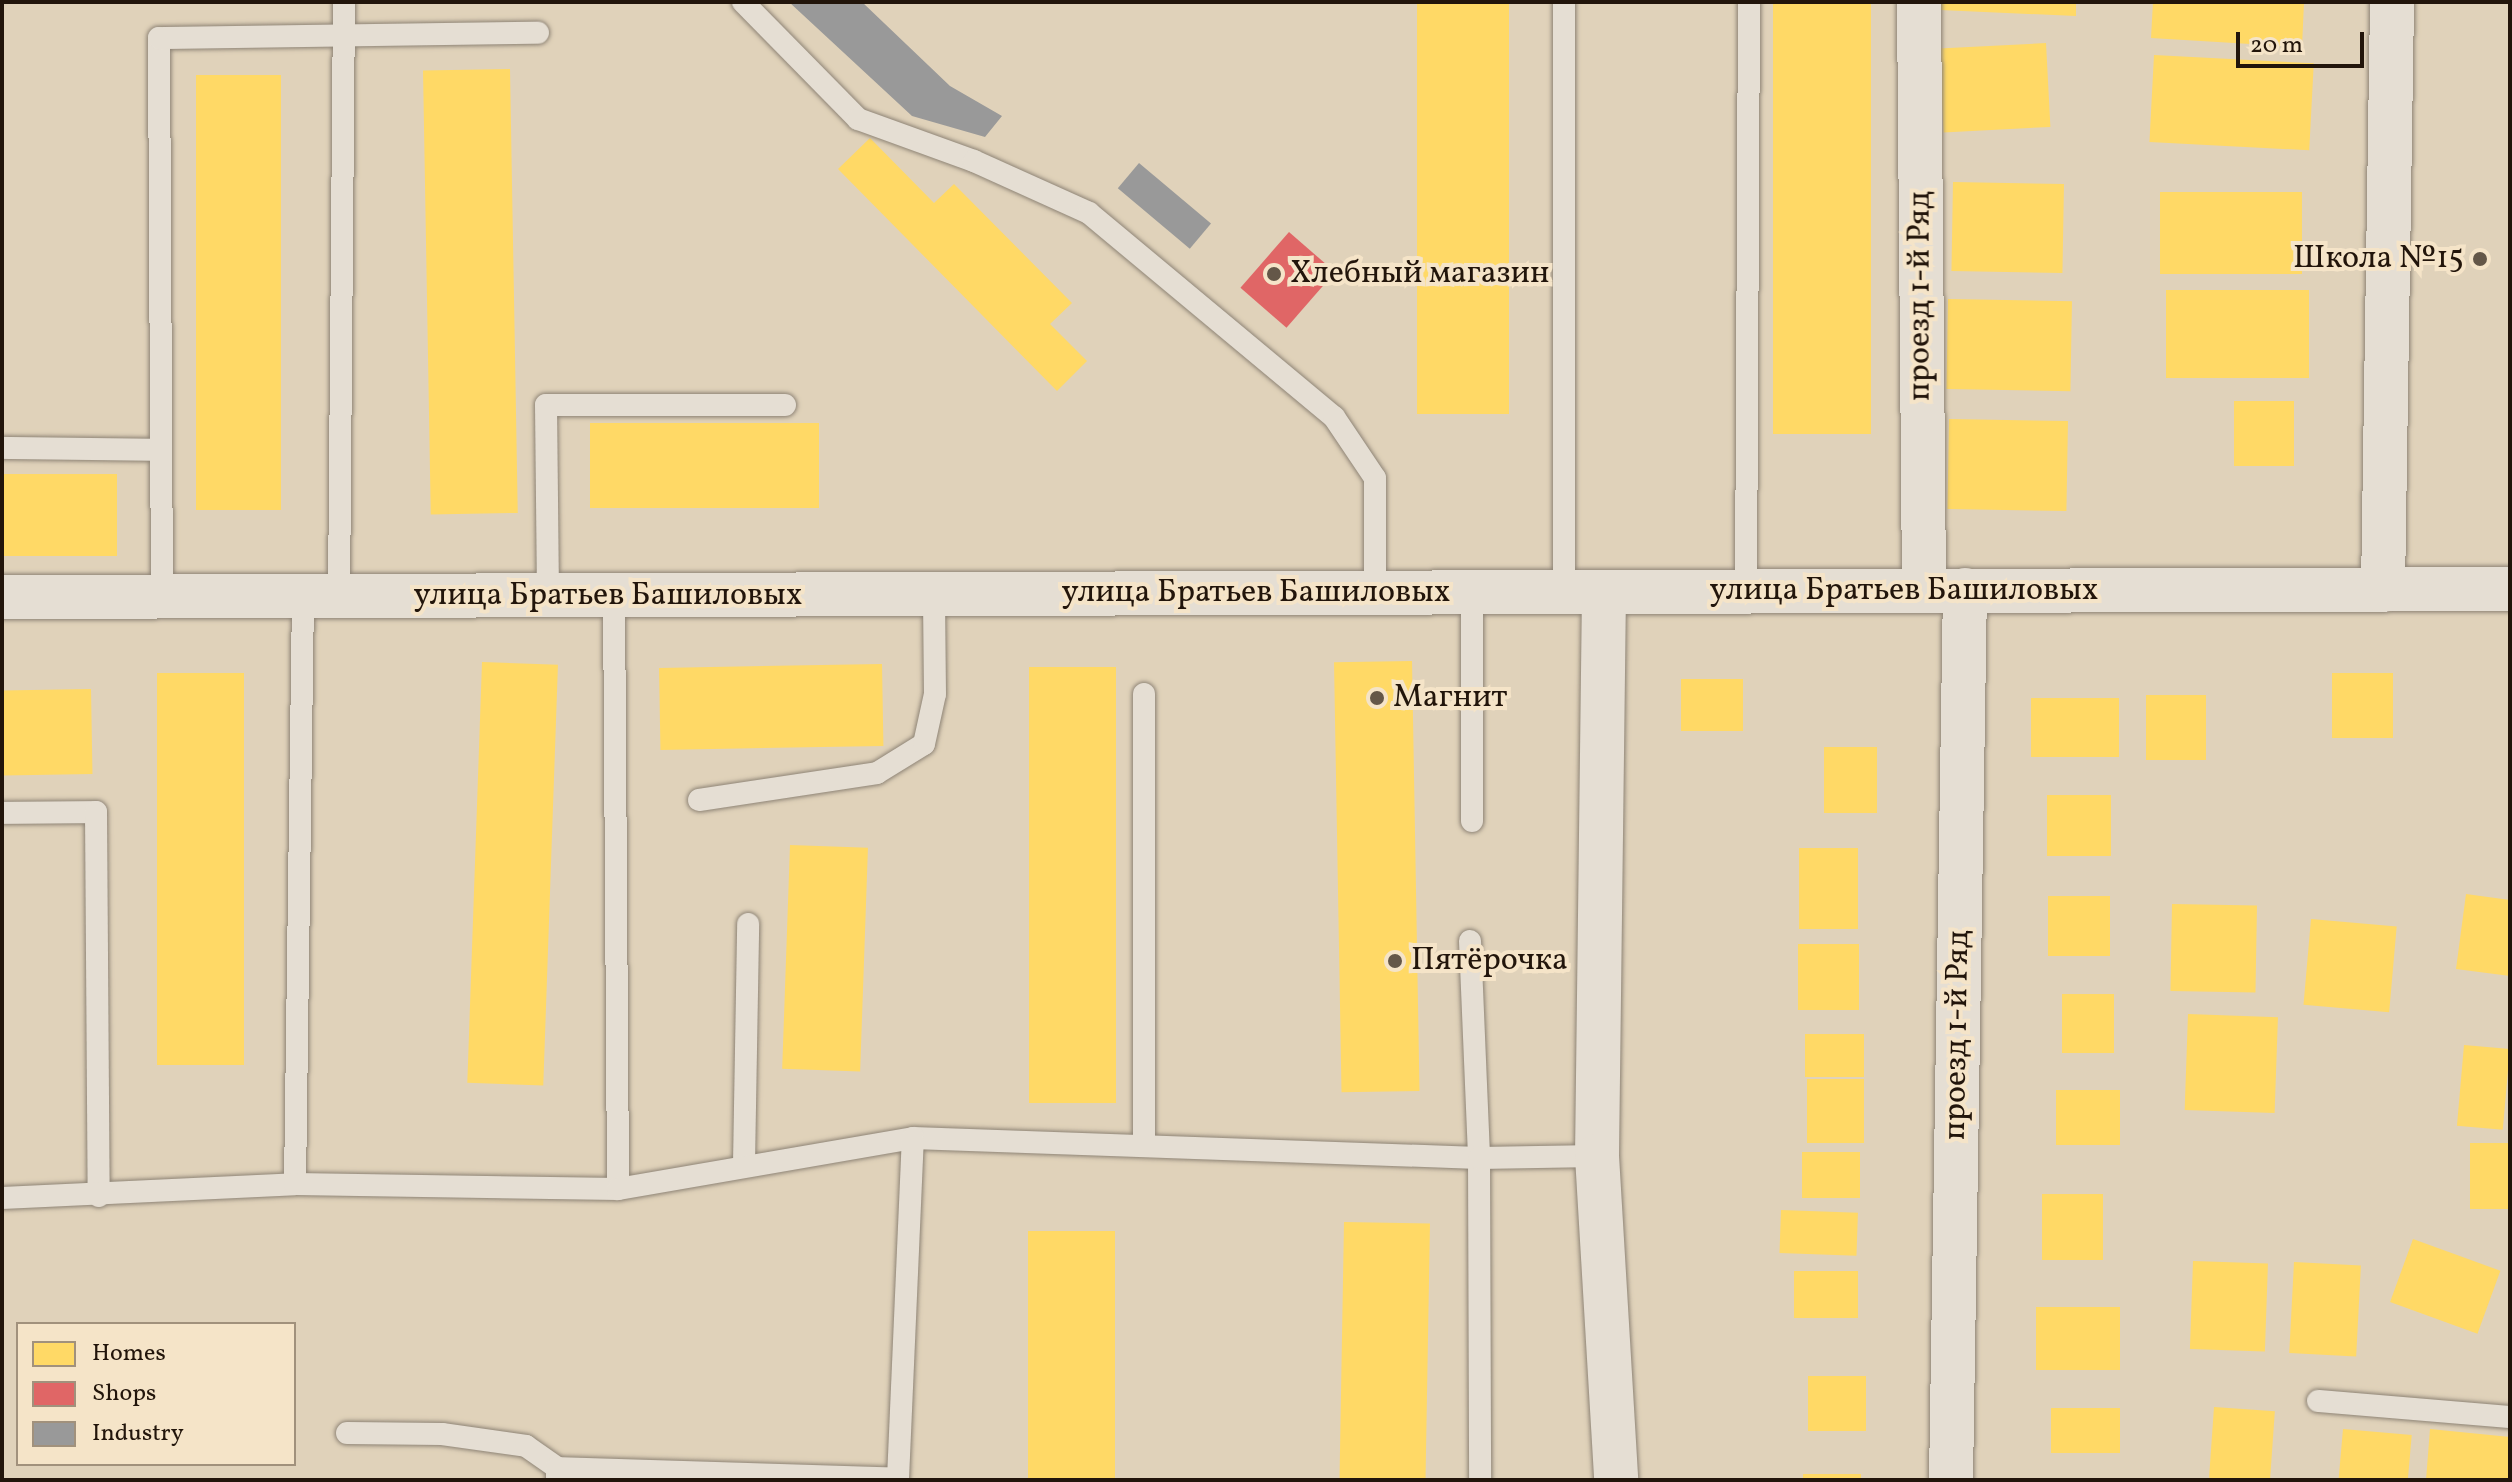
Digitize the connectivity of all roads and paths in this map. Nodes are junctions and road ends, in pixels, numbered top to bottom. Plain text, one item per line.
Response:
1 (344, 2) edge
2 (743, 2) edge
3 (1564, 2) edge
4 (1749, 2) edge
5 (1919, 2) edge
6 (2392, 2) edge
7 (538, 33) dead end
8 (343, 35) junction
9 (785, 405) dead end
10 (2, 448) edge
11 (161, 450) junction
12 (2510, 589) edge
13 (1944, 590) junction
14 (2383, 590) junction
15 (1375, 592) junction
16 (1584, 592) junction
17 (1746, 592) junction
18 (1472, 593) junction
19 (548, 595) junction
20 (614, 595) junction
21 (934, 595) junction
22 (321, 596) junction
23 (2, 597) edge
24 (162, 597) junction
25 (1144, 694) dead end
26 (699, 800) dead end
27 (2, 813) edge
28 (1472, 821) dead end
29 (748, 924) dead end
30 (1470, 941) dead end
31 (913, 1138) junction
32 (1144, 1146) junction
33 (1597, 1156) junction
34 (1479, 1158) junction
35 (744, 1164) junction
36 (295, 1184) junction
37 (618, 1189) junction
38 (99, 1196) junction
39 (2, 1198) edge
40 (2318, 1401) dead end
41 (2510, 1417) edge
42 (347, 1433) dead end
43 (557, 1474) edge
44 (898, 1479) edge
45 (1480, 1480) edge
46 (1616, 1480) edge
47 (1951, 1480) edge

1 - 8 lane
2 - 15 lane
3 - 16 lane
4 - 17 lane
5 - 13 street, проезд 1-й Ряд
6 - 14 street
7 - 8 lane
8 - 11 lane
8 - 22 lane
9 - 19 lane
10 - 11 lane
11 - 24 lane
12 - 14 street, улица Братьев Башиловых
13 - 14 street, улица Братьев Башиловых
13 - 17 street, улица Братьев Башиловых
13 - 47 street, проезд 1-й Ряд
15 - 18 street, улица Братьев Башиловых
15 - 21 street, улица Братьев Башиловых
16 - 17 street, улица Братьев Башиловых
16 - 18 street, улица Братьев Башиловых
16 - 33 street
18 - 28 lane
19 - 20 street, улица Братьев Башиловых
19 - 22 street, улица Братьев Башиловых
20 - 21 street, улица Братьев Башиловых
20 - 37 lane
21 - 26 lane
22 - 24 street, улица Братьев Башиловых
22 - 36 lane
23 - 24 street, улица Братьев Башиловых
25 - 32 lane
27 - 38 lane
29 - 35 lane
30 - 34 lane
31 - 32 lane
31 - 35 lane
31 - 44 lane
32 - 34 lane
33 - 34 lane
33 - 46 street
34 - 45 lane
35 - 37 lane
36 - 37 lane
36 - 38 lane
38 - 39 lane
40 - 41 lane
42 - 43 lane
43 - 44 lane

